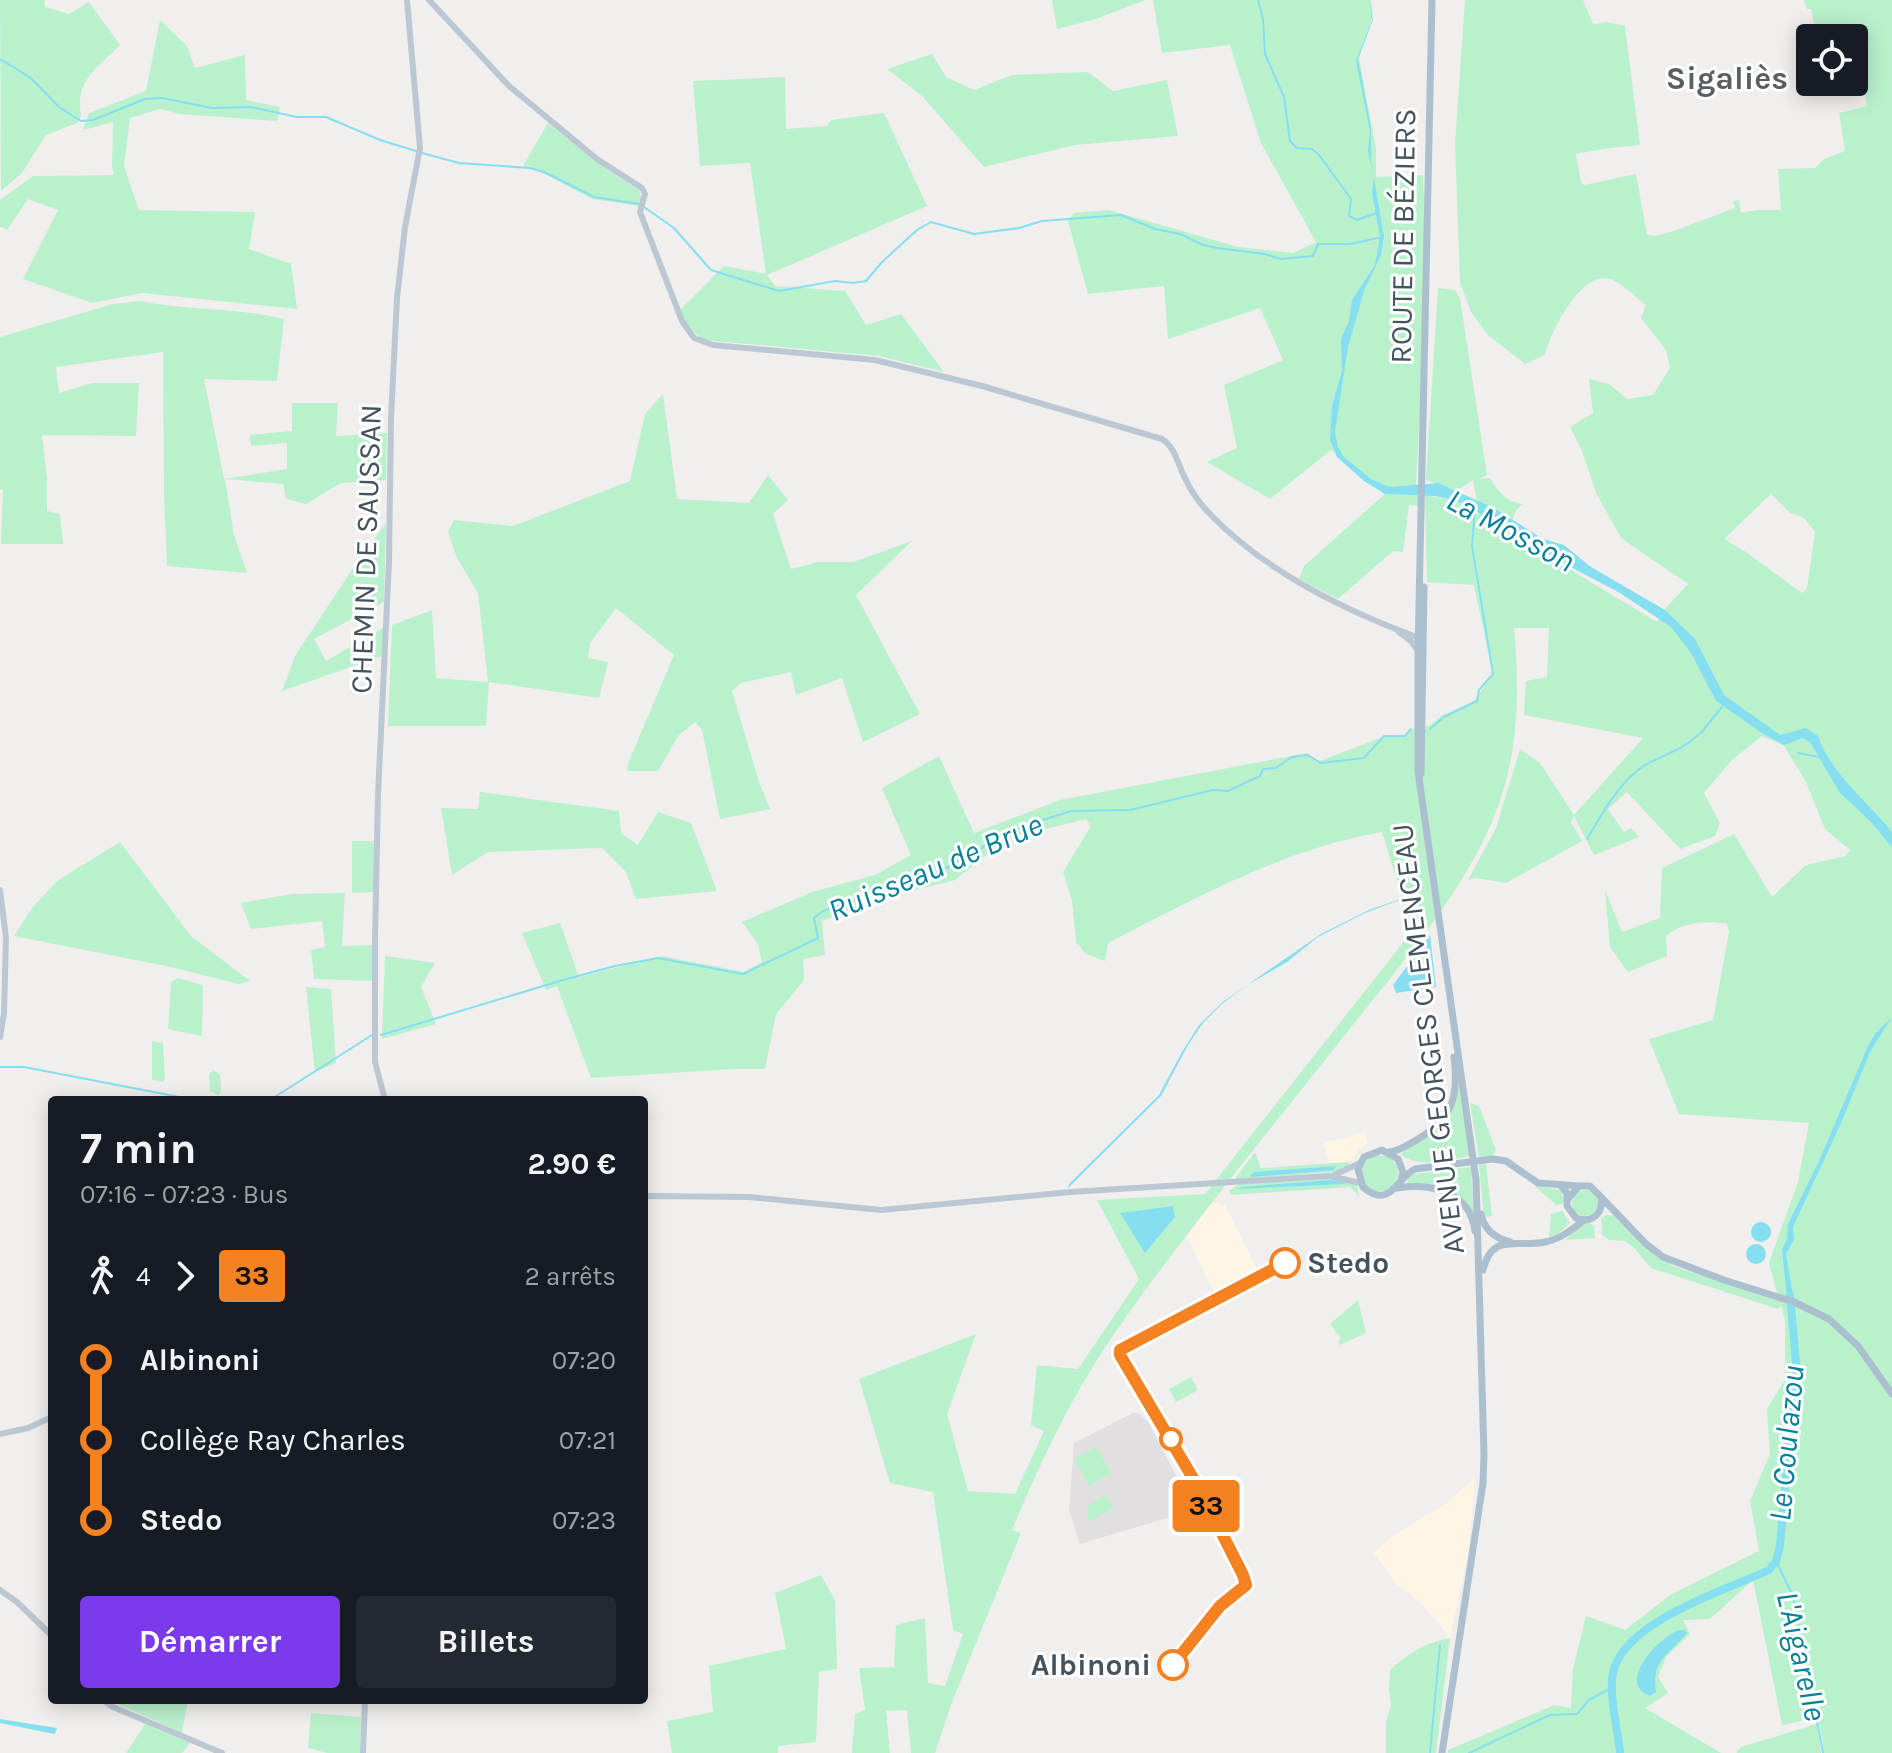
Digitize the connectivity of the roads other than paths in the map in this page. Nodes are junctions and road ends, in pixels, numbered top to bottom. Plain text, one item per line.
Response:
1 (407, 0) edge
2 (429, 0) edge
3 (1432, 0) edge
4 (1421, 557) junction
5 (1419, 610) junction
6 (1393, 627) junction
7 (1418, 640) junction
8 (1420, 776) junction
9 (0, 890) edge
10 (1445, 967) junction
11 (0, 1037) edge
12 (384, 1096) edge
13 (1469, 1132) junction
14 (1389, 1152) junction
15 (1398, 1159) junction
16 (1360, 1163) junction
17 (1426, 1167) junction
18 (1330, 1176) junction
19 (1401, 1180) junction
20 (1360, 1183) junction
21 (1558, 1184) junction
22 (1579, 1186) junction
23 (1397, 1188) junction
24 (648, 1196) edge
25 (1601, 1197) junction
26 (1568, 1199) junction
27 (1617, 1212) junction
28 (1598, 1214) junction
29 (1572, 1215) junction
30 (1584, 1220) junction
31 (1565, 1234) junction
32 (1520, 1243) junction
33 (1481, 1298) junction
34 (1892, 1394) edge
35 (48, 1419) edge
36 (0, 1434) edge
37 (0, 1590) edge
38 (48, 1632) edge
39 (109, 1704) edge
40 (365, 1704) edge
41 (1442, 1752) edge
42 (222, 1753) edge
43 (363, 1753) edge

1 - 12 street, CHEMIN DE SAUSSAN
2 - 6 street
3 - 4 main road, ROUTE DE BÉZIERS
4 - 5 main road
4 - 7 main road
5 - 6 street
5 - 7 main road
6 - 7 street
7 - 8 main road
7 - 8 main road
8 - 10 main road, AVENUE GEORGES CLEMENCEAU
9 - 11 street
10 - 13 main road, AVENUE GEORGES CLEMENCEAU
10 - 14 main road
13 - 32 main road
13 - 33 main road, AVENUE GEORGES CLEMENCEAU
14 - 15 main road
14 - 16 main road
15 - 17 main road
15 - 19 main road
16 - 18 street
16 - 20 main road
17 - 19 main road
17 - 21 main road
18 - 20 street
18 - 24 street
19 - 23 main road
20 - 23 main road
21 - 22 main road
21 - 26 main road
22 - 25 main road
22 - 26 main road
23 - 33 main road
25 - 27 main road
25 - 28 main road
26 - 29 main road
27 - 28 main road
27 - 34 main road
28 - 30 main road
29 - 30 main road
29 - 31 main road
30 - 31 main road
31 - 32 main road
32 - 33 main road
33 - 41 main road, AVENUE GEORGES CLEMENCEAU
35 - 36 street
37 - 38 street
39 - 42 street
40 - 43 street

